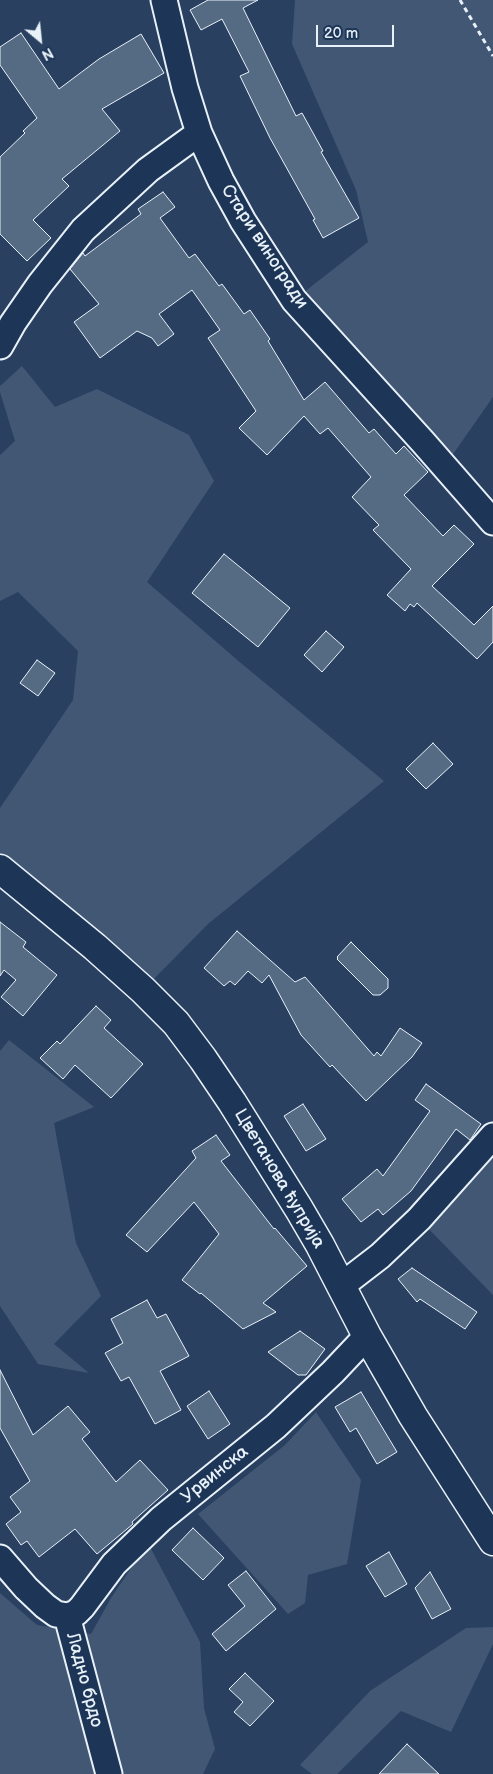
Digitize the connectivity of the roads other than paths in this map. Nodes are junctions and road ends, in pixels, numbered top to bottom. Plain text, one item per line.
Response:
1 (164, 0) edge
2 (199, 133) junction
3 (0, 346) edge
4 (493, 522) edge
5 (0, 869) edge
6 (493, 1136) edge
7 (341, 1286) junction
8 (367, 1336) junction
9 (493, 1541) edge
10 (0, 1558) edge
11 (67, 1616) junction
12 (108, 1774) edge

1 - 2 street, Стари виногради
2 - 3 street
2 - 4 street, Стари виногради
5 - 7 street, Цветанова ћуприја
6 - 7 street
7 - 8 street, Цветанова ћуприја
8 - 9 street, Цветанова ћуприја
8 - 11 street, Урвинска
10 - 11 street, Ладно брдо
11 - 12 street, Ладно брдо

